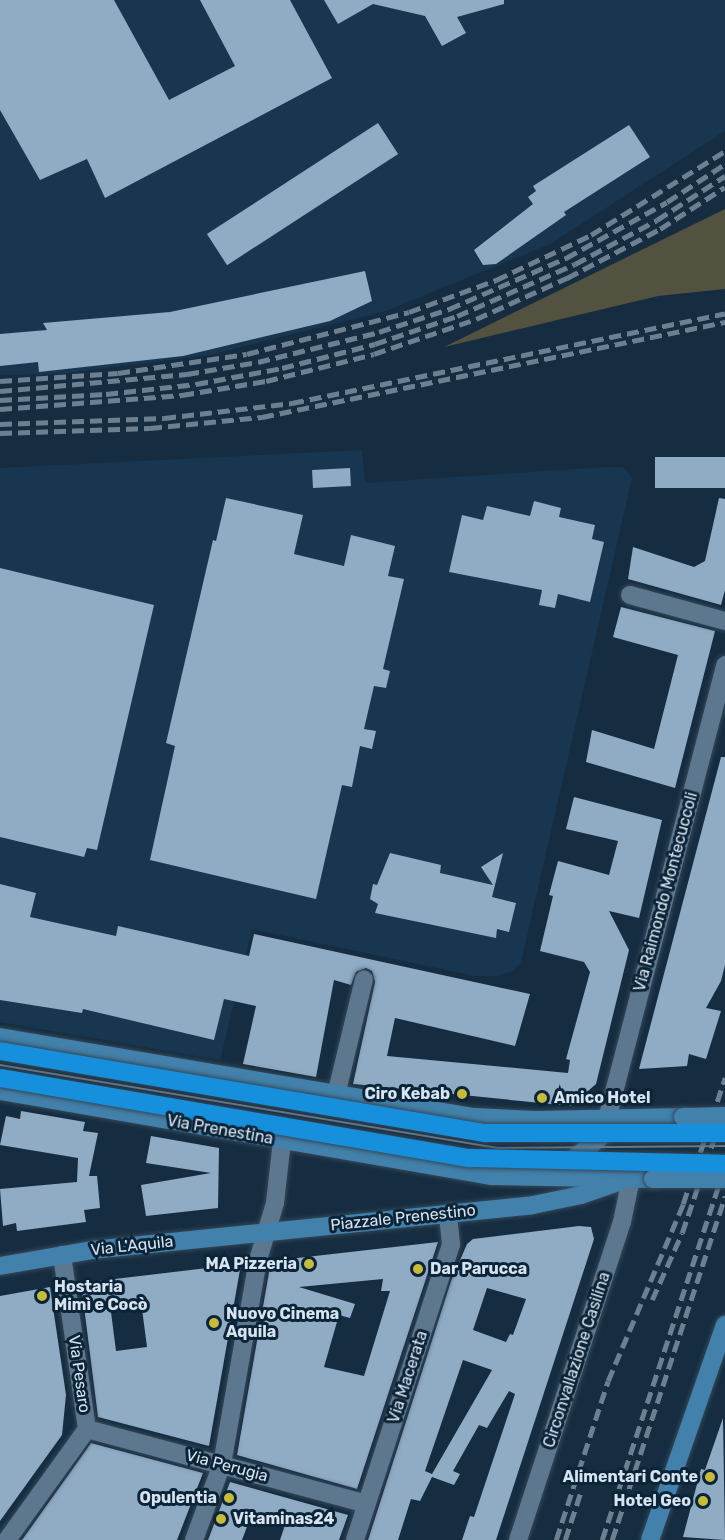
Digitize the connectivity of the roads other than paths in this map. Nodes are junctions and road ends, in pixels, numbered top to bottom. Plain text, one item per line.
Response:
1 (630, 595) dead end
2 (725, 621) edge
3 (725, 665) edge
4 (364, 979) dead end
5 (0, 1037) edge
6 (0, 1051) edge
7 (0, 1078) edge
8 (0, 1091) edge
9 (336, 1095) junction
10 (725, 1116) edge
11 (608, 1119) junction
12 (629, 1119) junction
13 (725, 1133) edge
14 (282, 1141) junction
15 (725, 1164) edge
16 (440, 1168) joint
17 (555, 1177) junction
18 (631, 1178) junction
19 (725, 1179) edge
20 (533, 1205) junction
21 (448, 1213) junction
22 (266, 1233) junction
23 (62, 1254) junction
24 (0, 1266) edge
25 (725, 1325) edge
26 (87, 1429) junction
27 (222, 1464) junction
28 (366, 1504) junction
29 (7, 1540) edge
30 (194, 1540) edge
31 (355, 1540) edge
32 (518, 1540) edge
33 (650, 1540) edge

1 - 2 street
3 - 11 street, Via Raimondo Montecuccoli
4 - 9 street
5 - 9 main road
6 - 13 highway, bridge
7 - 15 highway, bridge
8 - 14 main road, Via Prenestina
9 - 11 main road
10 - 12 main road, bridge
11 - 12 main road
12 - 17 main road
14 - 16 main road, Via Prenestina
14 - 22 street
16 - 17 main road, Piazzale Prenestino
17 - 18 main road, Piazzale Prenestino
17 - 20 main road
18 - 19 main road, Piazzale Prenestino, bridge
18 - 20 main road, Piazzale Prenestino
18 - 32 street, Circonvallazione Casilina
20 - 21 main road, Piazzale Prenestino
21 - 22 main road, Piazzale Prenestino
21 - 28 street, Via Macerata
22 - 23 main road, Via L'Aquila
22 - 27 street
23 - 24 main road, Via L'Aquila
23 - 26 street, Via Pesaro
25 - 33 main road
26 - 27 street, Via Perugia
26 - 29 street, Via Pesaro
27 - 28 street, Via Perugia
27 - 30 street
28 - 31 street, Via Macerata

